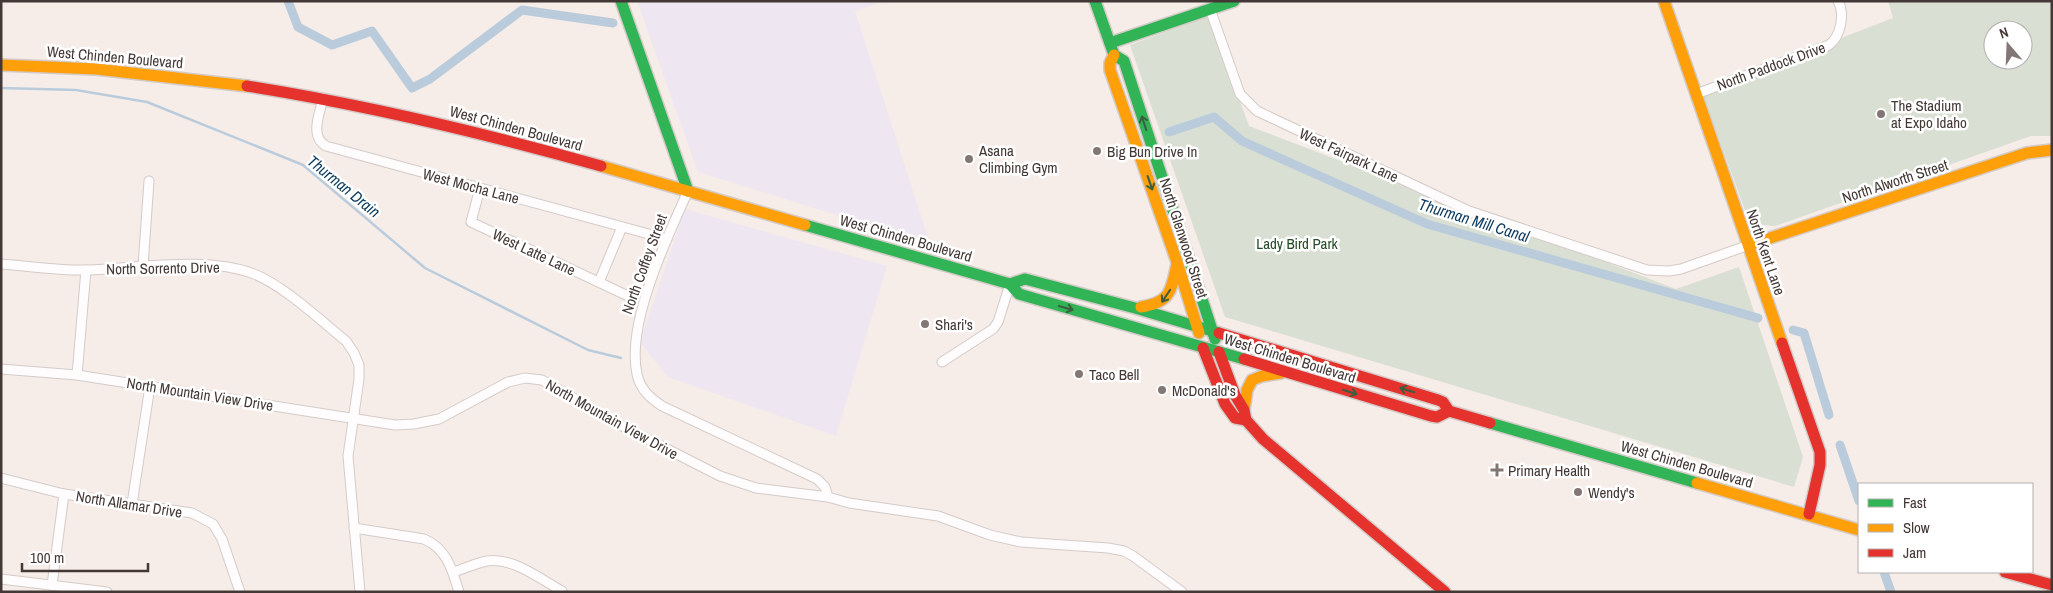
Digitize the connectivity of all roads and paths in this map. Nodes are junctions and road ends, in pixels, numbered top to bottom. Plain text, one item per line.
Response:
1 (621, 1) edge
2 (1095, 1) edge
3 (1234, 1) edge
4 (1664, 1) edge
5 (1838, 1) edge
6 (1210, 9) junction
7 (1110, 43) junction
8 (1114, 55) junction
9 (1, 65) edge
10 (1696, 94) junction
11 (323, 98) junction
12 (2052, 150) edge
13 (149, 181) dead end
14 (480, 188) junction
15 (688, 192) junction
16 (622, 227) junction
17 (667, 239) junction
18 (1749, 245) junction
19 (1177, 262) junction
20 (1, 264) edge
21 (143, 266) junction
22 (86, 270) junction
23 (598, 282) junction
24 (1010, 284) junction
25 (628, 296) dead end
26 (1135, 308) junction
27 (1197, 327) junction
28 (1213, 332) junction
29 (1203, 348) junction
30 (1219, 352) junction
31 (942, 362) dead end
32 (1, 369) edge
33 (1290, 372) junction
34 (77, 375) junction
35 (150, 386) junction
36 (1449, 411) junction
37 (1245, 415) junction
38 (354, 417) junction
39 (1, 478) edge
40 (64, 494) junction
41 (828, 497) junction
42 (132, 504) junction
43 (1808, 514) junction
44 (354, 528) junction
45 (1858, 530) edge
46 (453, 572) junction
47 (2010, 573) edge
48 (1, 579) edge
49 (52, 585) junction
50 (2052, 585) edge
51 (562, 591) edge
52 (107, 592) edge
53 (240, 592) edge
54 (360, 592) edge
55 (459, 592) edge
56 (1182, 592) edge
57 (1445, 592) edge

1 - 15 main road
2 - 7 main road, North Glenwood Street
3 - 6 main road
4 - 10 main road, North Kent Lane
5 - 10 street, North Paddock Drive
6 - 7 main road
6 - 18 street, West Fairpark Lane
7 - 8 main road, North Glenwood Street
8 -> 19 main road, North Glenwood Street
28 -> 8 main road, North Glenwood Street
9 - 11 main road, West Chinden Boulevard
10 - 18 main road, North Kent Lane
11 - 14 street, West Mocha Lane
11 - 15 main road, West Chinden Boulevard
12 - 18 main road, North Alworth Street
13 - 21 street
14 - 16 street, West Mocha Lane
14 - 23 street, West Latte Lane
15 - 17 street, North Coffey Street
15 - 24 main road, West Chinden Boulevard
16 - 17 street, West Mocha Lane
16 - 23 street
17 - 41 street, North Coffey Street
18 - 43 main road, North Kent Lane
19 -> 26 main road
19 - 27 main road, North Glenwood Street
20 - 22 street, North Sorrento Drive
21 - 22 street, North Sorrento Drive
21 - 38 street, North Sorrento Drive
22 - 34 street
23 - 25 street, West Latte Lane
24 - 26 main road, West Chinden Boulevard
24 -> 29 main road, West Chinden Boulevard
24 - 31 street
26 - 27 main road, West Chinden Boulevard
27 - 28 main road, West Chinden Boulevard
27 - 29 main road, North Glenwood Street
28 - 30 main road, North Glenwood Street
36 -> 28 main road, West Chinden Boulevard
29 - 30 main road, West Chinden Boulevard
29 - 37 main road, North Glenwood Street
30 - 33 main road, West Chinden Boulevard
30 - 37 main road, North Glenwood Street
32 - 34 street, North Mountain View Drive
33 -> 36 main road, West Chinden Boulevard
33 - 37 main road
34 - 35 street, North Mountain View Drive
35 - 38 street, North Mountain View Drive
35 - 42 street
36 - 43 main road, West Chinden Boulevard
37 - 57 main road, North Glenwood Street
38 - 41 street, North Mountain View Drive
38 - 44 street, North Sorrento Drive
39 - 40 street, North Allamar Drive
40 - 42 street, North Allamar Drive
40 - 49 street
41 - 56 street, North Mountain View Drive
42 - 53 street, North Allamar Drive
43 - 45 main road, West Chinden Boulevard
44 - 46 street
44 - 54 street, North Sorrento Drive
46 - 51 street
46 - 55 street
47 - 50 main road
48 - 49 street
49 - 52 street

